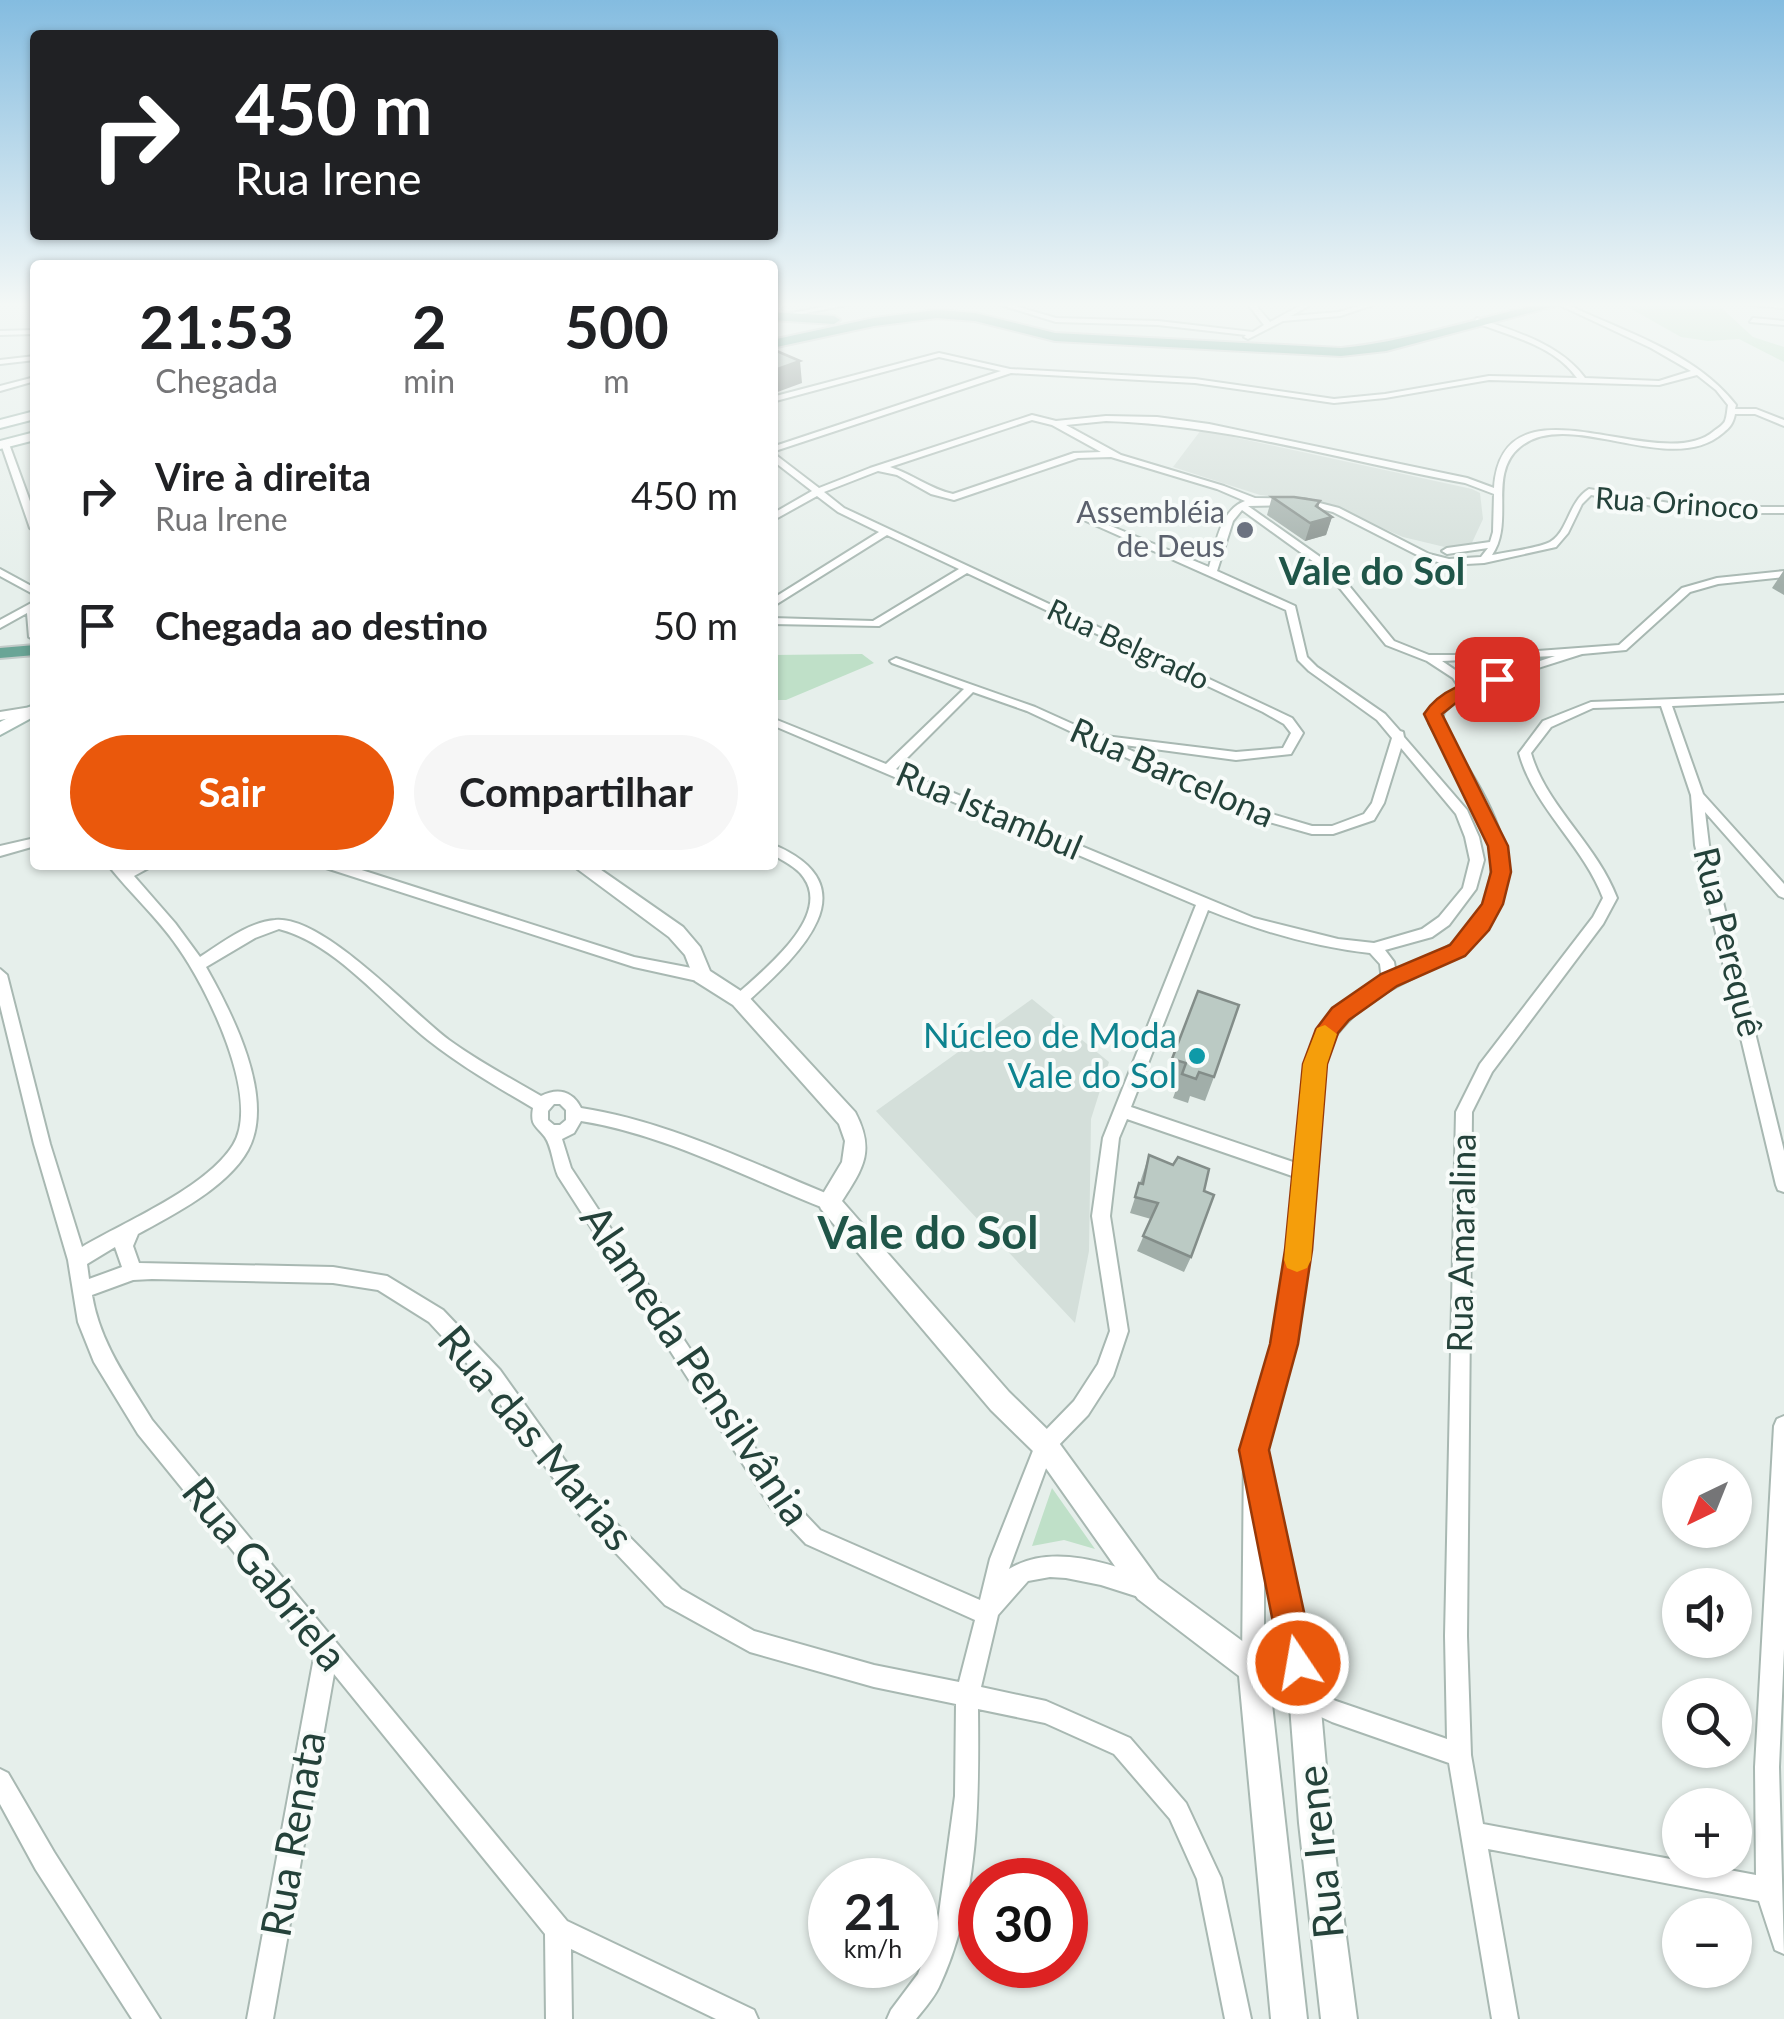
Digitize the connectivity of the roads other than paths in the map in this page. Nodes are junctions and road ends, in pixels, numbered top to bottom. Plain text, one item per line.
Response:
1 (936, 397) edge
2 (1309, 397) edge
3 (1373, 397) edge
4 (1725, 397) edge
5 (1732, 412) junction
6 (30, 416) edge
7 (1056, 423) junction
8 (1784, 423) edge
9 (0, 424) edge
10 (1080, 436) junction
11 (30, 437) edge
12 (2, 444) edge
13 (778, 451) edge
14 (1077, 455) junction
15 (1117, 456) junction
16 (910, 457) junction
17 (778, 458) edge
18 (873, 470) junction
19 (1497, 471) junction
20 (905, 474) junction
21 (1466, 481) junction
22 (818, 492) junction
23 (1500, 493) junction
24 (1248, 503) junction
25 (1784, 510) edge
26 (30, 515) edge
27 (778, 515) edge
28 (1091, 521) dead end
29 (886, 532) junction
30 (1385, 534) junction
31 (1494, 544) junction
32 (1524, 553) junction
33 (1484, 560) junction
34 (966, 569) junction
35 (0, 572) edge
36 (1212, 572) junction
37 (1784, 574) edge
38 (30, 589) edge
39 (778, 600) edge
40 (30, 608) edge
41 (778, 622) edge
42 (0, 625) edge
43 (30, 637) edge
44 (0, 640) edge
45 (30, 650) edge
46 (0, 652) edge
47 (1577, 653) junction
48 (1428, 658) junction
49 (896, 662) dead end
50 (972, 686) junction
51 (1466, 690) junction
52 (1784, 698) edge
53 (1665, 702) junction
54 (30, 711) edge
55 (30, 712) edge
56 (0, 716) edge
57 (778, 723) edge
58 (0, 730) edge
59 (1399, 736) junction
60 (1099, 738) junction
61 (890, 768) junction
62 (1697, 795) junction
63 (1482, 811) junction
64 (1462, 814) junction
65 (30, 843) edge
66 (0, 851) edge
67 (778, 852) edge
68 (120, 870) edge
69 (346, 870) edge
70 (588, 870) edge
71 (1784, 894) edge
72 (1204, 903) junction
73 (1374, 948) junction
74 (198, 965) junction
75 (0, 975) edge
76 (702, 976) junction
77 (1389, 980) junction
78 (740, 1000) junction
79 (543, 1106) junction
80 (1123, 1111) junction
81 (576, 1114) junction
82 (551, 1131) junction
83 (1307, 1174) junction
84 (1784, 1185) edge
85 (829, 1202) junction
86 (130, 1232) junction
87 (78, 1260) junction
88 (133, 1272) junction
89 (84, 1289) junction
90 (1784, 1426) edge
91 (1045, 1445) junction
92 (1254, 1450) junction
93 (1148, 1589) junction
94 (986, 1613) junction
95 (326, 1648) junction
96 (1253, 1668) junction
97 (968, 1696) junction
98 (1305, 1698) junction
99 (1459, 1754) junction
100 (0, 1781) edge
101 (1472, 1834) junction
102 (1768, 1890) junction
103 (558, 1930) junction
104 (1784, 1941) edge
105 (147, 2019) edge
106 (260, 2019) edge
107 (559, 2019) edge
108 (745, 2019) edge
109 (900, 2019) edge
110 (1238, 2019) edge
111 (1289, 2019) edge
112 (1339, 2019) edge
113 (1505, 2019) edge

1 - 13 street
2 - 3 street
4 - 5 street
5 - 8 street
5 - 19 street
6 - 9 main road
7 - 10 street
7 - 16 street
7 - 21 street
10 - 14 street
10 - 15 street
11 - 12 main road
12 - 26 street
14 - 15 street
14 - 20 street
15 - 24 street
16 - 18 street
16 - 20 street
17 - 22 street, Rua Belgrado
18 - 20 street
18 - 22 street
19 - 21 street
19 - 23 street
21 - 23 street
22 - 27 street
22 - 29 street, Rua Belgrado
23 - 31 street
24 - 30 street, Rua Orinoco
24 - 36 street
24 - 48 street
25 - 32 street, Rua Orinoco
28 - 36 street
29 - 34 street, Rua Belgrado
29 - 39 street
30 - 31 street
30 - 33 street, Rua Orinoco
31 - 32 street
31 - 33 street
32 - 33 street, Rua Orinoco
34 - 41 street
34 - 60 street, Rua Belgrado
35 - 38 street
36 - 59 street
37 - 47 street
40 - 42 street
43 - 44 main road
45 - 46 main road
47 - 48 street
47 - 51 street, Rua Irene
48 - 51 street
49 - 50 street, Rua Barcelona
50 - 60 street, Rua Barcelona
50 - 61 street
51 - 63 street, Rua Irene
52 - 53 street, Rua Amaralina
53 - 62 street, Rua Perequê
53 - 99 street, Rua Amaralina
54 - 56 street
55 - 58 main road
57 - 61 street, Rua Istambul
59 - 60 street, Rua Barcelona
59 - 64 street
61 - 72 street, Rua Istambul
62 - 71 street
62 - 84 street, Rua Perequê
63 - 64 street
63 - 77 street, Rua Irene
64 - 73 street
65 - 66 street
67 - 78 street
68 - 74 street
69 - 76 street
70 - 76 street
72 - 73 street, Rua Istambul
72 - 80 street
73 - 77 street
74 - 79 street
74 - 86 street
75 - 87 street, Rua Gabriela
76 - 78 street
77 - 83 street, Rua Irene
78 - 85 street
79 - 81 street
79 - 82 street
80 - 83 street
80 - 91 street
81 - 82 street
81 - 85 street
82 - 94 street, Alameda Pensilvânia
83 - 92 street, Rua Irene
85 - 91 street
86 - 87 street
86 - 88 street
87 - 89 street, Rua Gabriela
88 - 89 street, Rua das Marias
88 - 97 street, Rua das Marias
89 - 95 street, Rua Gabriela
90 - 102 street
91 - 93 street
91 - 94 street
92 - 96 street, Rua Irene
92 - 98 street, Rua Irene
93 - 94 street
93 - 96 street
94 - 97 street
95 - 103 street, Rua Gabriela
95 - 106 street, Rua Renata
96 - 98 street
96 - 111 street, Rua Irene
97 - 109 street
97 - 110 street, Rua das Marias
98 - 99 street
98 - 112 street, Rua Irene
99 - 101 street, Rua Amaralina
100 - 105 street
101 - 102 street
101 - 113 street, Rua Amaralina
102 - 104 street
103 - 107 street
103 - 108 street, Rua Gabriela

